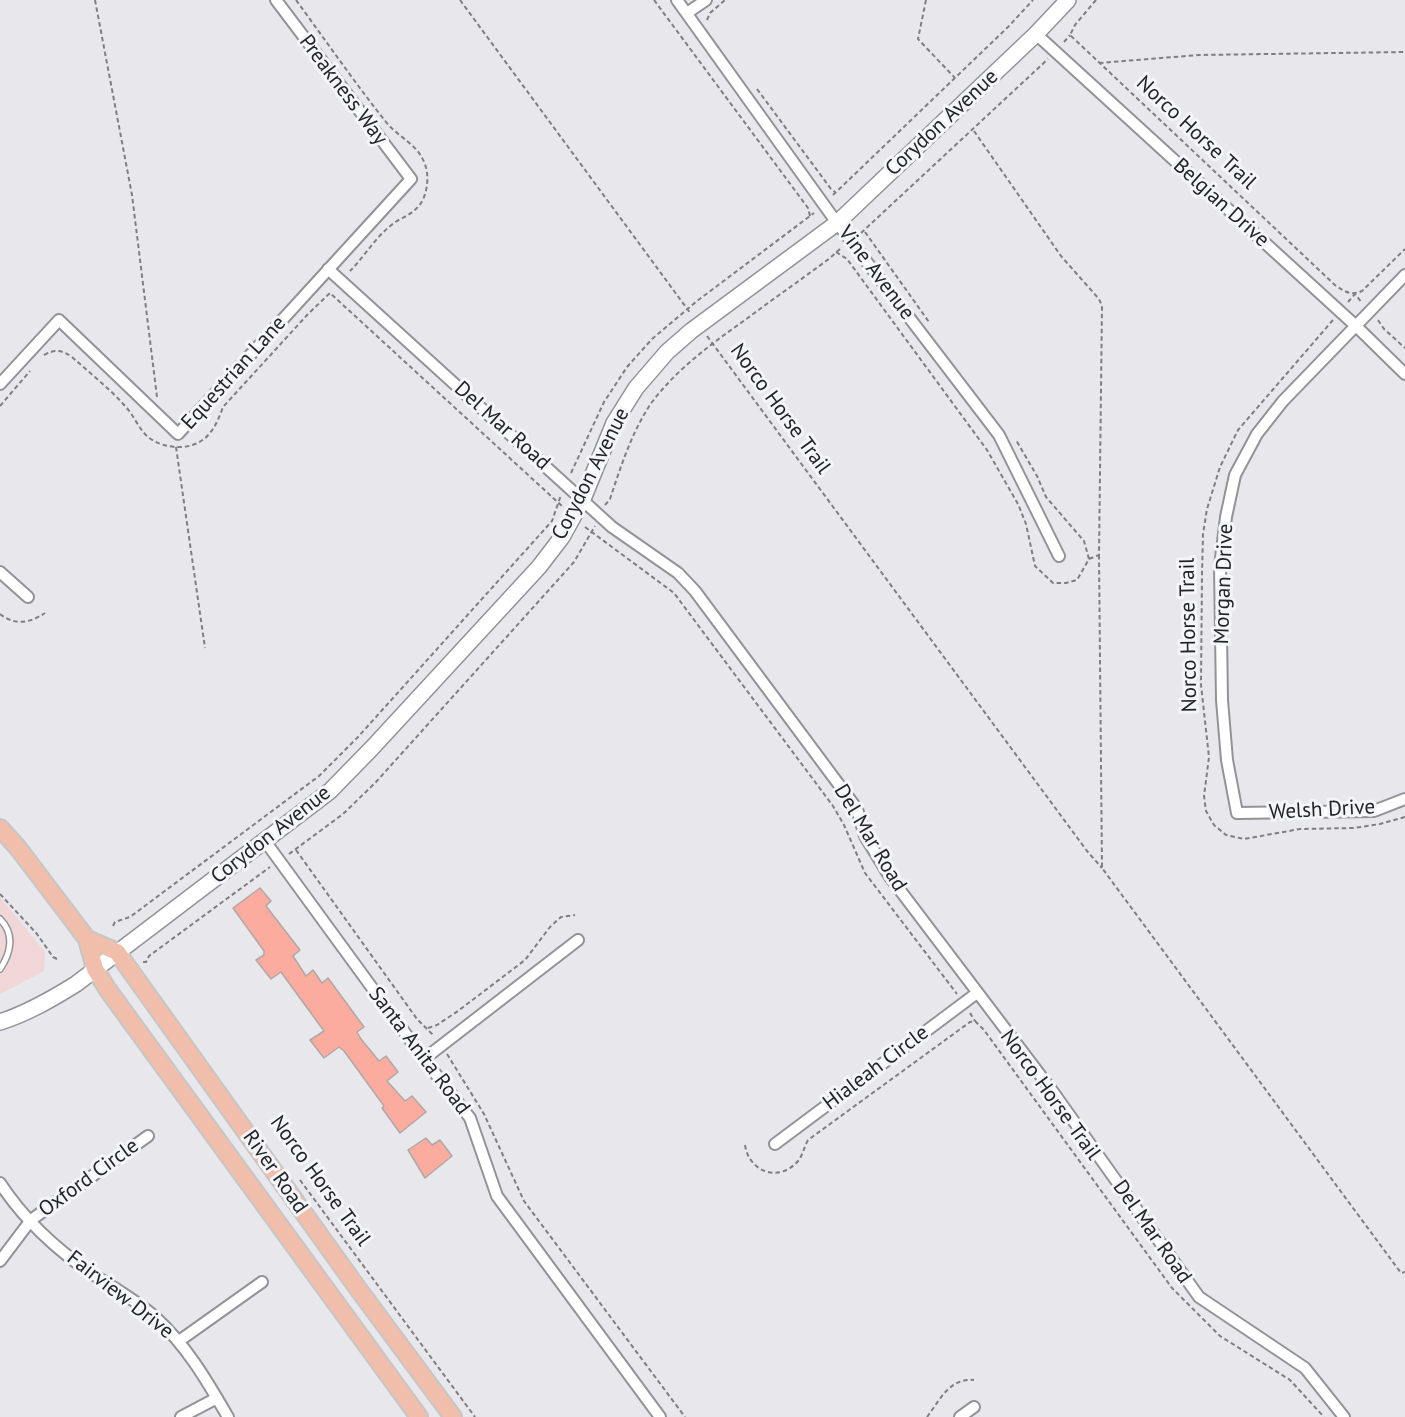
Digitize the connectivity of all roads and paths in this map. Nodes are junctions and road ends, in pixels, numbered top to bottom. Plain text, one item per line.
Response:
1 (95, 0) edge
2 (276, 0) edge
3 (296, 0) edge
4 (460, 0) edge
5 (654, 0) edge
6 (677, 0) edge
7 (725, 0) edge
8 (926, 0) edge
9 (1068, 0) edge
10 (1096, 0) edge
11 (702, 3) edge
12 (687, 13) junction
13 (1036, 33) junction
14 (1070, 35) junction
15 (1056, 51) junction
16 (1405, 52) edge
17 (1098, 63) junction
18 (955, 78) dead end
19 (754, 85) dead end
20 (973, 130) junction
21 (411, 179) joint
22 (835, 192) dead end
23 (810, 216) dead end
24 (837, 223) junction
25 (849, 239) junction
26 (1405, 249) edge
27 (328, 269) junction
28 (1405, 275) edge
29 (341, 280) junction
30 (330, 293) junction
31 (1355, 294) junction
32 (1340, 311) junction
33 (1369, 311) junction
34 (698, 325) junction
35 (1356, 326) junction
36 (713, 343) junction
37 (1405, 348) edge
38 (43, 357) dead end
39 (36, 365) dead end
40 (1405, 374) edge
41 (0, 384) edge
42 (0, 406) edge
43 (160, 417) junction
44 (176, 447) junction
45 (583, 500) junction
46 (599, 515) junction
47 (572, 519) junction
48 (593, 533) junction
49 (1099, 555) junction
50 (1059, 556) dead end
51 (1089, 559) dead end
52 (0, 572) edge
53 (27, 597) dead end
54 (45, 613) dead end
55 (0, 614) edge
56 (205, 648) dead end
57 (1405, 799) edge
58 (1237, 813) joint
59 (1405, 817) edge
60 (0, 828) edge
61 (265, 841) junction
62 (296, 850) junction
63 (279, 860) junction
64 (1102, 868) junction
65 (0, 894) edge
66 (575, 915) dead end
67 (0, 919) edge
68 (87, 939) junction
69 (578, 940) dead end
70 (117, 952) junction
71 (59, 960) dead end
72 (138, 961) dead end
73 (146, 962) junction
74 (0, 969) edge
75 (95, 969) junction
76 (146, 971) dead end
77 (976, 993) junction
78 (963, 1003) junction
79 (20, 1016) junction
80 (975, 1021) junction
81 (0, 1022) edge
82 (428, 1028) junction
83 (0, 1030) edge
84 (441, 1046) junction
85 (424, 1059) junction
86 (148, 1136) dead end
87 (775, 1144) dead end
88 (745, 1145) dead end
89 (300, 1180) dead end
90 (0, 1183) edge
91 (31, 1220) junction
92 (0, 1261) edge
93 (1405, 1272) edge
94 (262, 1282) dead end
95 (179, 1341) junction
96 (974, 1380) dead end
97 (217, 1398) junction
98 (974, 1407) dead end
99 (181, 1417) edge
100 (228, 1417) edge
101 (419, 1417) edge
102 (453, 1417) edge
103 (475, 1417) edge
104 (660, 1417) edge
105 (685, 1417) edge
106 (927, 1417) edge
107 (960, 1417) edge
108 (1324, 1417) edge
109 (1344, 1417) edge

1 - 43 path
2 - 21 street, Preakness Way
3 - 29 path
4 - 34 path, Norco Horse Trail
5 - 23 path
6 - 12 street, Vine Avenue
7 - 11 path
8 - 18 path
9 - 13 main road, Corydon Avenue
10 - 14 path, Norco Horse Trail
11 - 12 street
12 - 24 street, Vine Avenue
13 - 15 street, Belgian Drive
13 - 24 main road, Corydon Avenue
14 - 15 path, Norco Horse Trail
14 - 17 path, Norco Horse Trail
15 - 20 path, Norco Horse Trail
15 - 32 street, Belgian Drive
16 - 17 path, Norco Horse Trail
17 - 31 path, Norco Horse Trail
19 - 22 path
20 - 25 path, Norco Horse Trail
20 - 49 path
21 - 27 street, Equestrian Lane
24 - 25 street, Vine Avenue
24 - 34 main road, Corydon Avenue
25 - 36 path, Norco Horse Trail
25 - 50 street, Vine Avenue
26 - 31 path, Norco Horse Trail
27 - 29 street, Del Mar Road
27 - 43 street, Equestrian Lane
28 - 33 street, Morgan Drive
29 - 30 path
29 - 45 street, Del Mar Road
30 - 44 path
30 - 47 path, Norco Horse Trail
31 - 32 path, Norco Horse Trail
31 - 33 path, Norco Horse Trail
32 - 35 street, Belgian Drive
32 - 59 path, Norco Horse Trail
33 - 35 street, Morgan Drive
33 - 37 path, Norco Horse Trail
34 - 36 path, Norco Horse Trail
34 - 45 main road, Corydon Avenue
35 - 40 street, Belgian Drive
35 - 58 street, Morgan Drive
36 - 46 path, Norco Horse Trail
36 - 64 path, Norco Horse Trail
38 - 44 path
39 - 42 path
41 - 43 street, Equestrian Lane
44 - 56 path
45 - 46 street, Del Mar Road
45 - 47 main road, Corydon Avenue
46 - 48 path, Norco Horse Trail
46 - 77 street, Del Mar Road
47 - 48 path, Norco Horse Trail
47 - 61 main road, Corydon Avenue
48 - 62 path, Norco Horse Trail
48 - 78 path, Norco Horse Trail
49 - 51 path
49 - 64 path
52 - 53 street
54 - 55 path
57 - 58 street, Welsh Drive
60 - 68 main road, River Road
61 - 63 street, Santa Anita Road
61 - 70 main road, Corydon Avenue
62 - 63 path, Norco Horse Trail
62 - 82 path
63 - 73 path, Norco Horse Trail
63 - 85 street, Santa Anita Road
64 - 93 path, Norco Horse Trail
65 - 71 path
66 - 82 path
67 - 74 lane
68 - 70 main road, River Road
68 - 75 main road, River Road
69 - 84 street
70 - 75 main road, Corydon Avenue
70 - 102 main road, River Road
72 - 73 path
73 - 76 path
75 - 79 main road, Corydon Avenue
75 - 101 main road, River Road
77 - 78 street, Hialeah Circle
77 - 109 street, Del Mar Road
78 - 80 path, Norco Horse Trail
78 - 87 street, Hialeah Circle
79 - 81 main road
79 - 83 main road
80 - 88 path, Norco Horse Trail
80 - 108 path, Norco Horse Trail
82 - 84 path
84 - 85 street
84 - 105 path
85 - 104 street, Santa Anita Road
86 - 91 street, Oxford Circle
89 - 103 path, Norco Horse Trail
90 - 91 street, Fairview Drive
91 - 92 street, Oxford Circle
91 - 95 street, Fairview Drive
94 - 95 street
95 - 97 street, Fairview Drive
96 - 106 path
97 - 99 street
97 - 100 street, Fairview Drive
98 - 107 street

